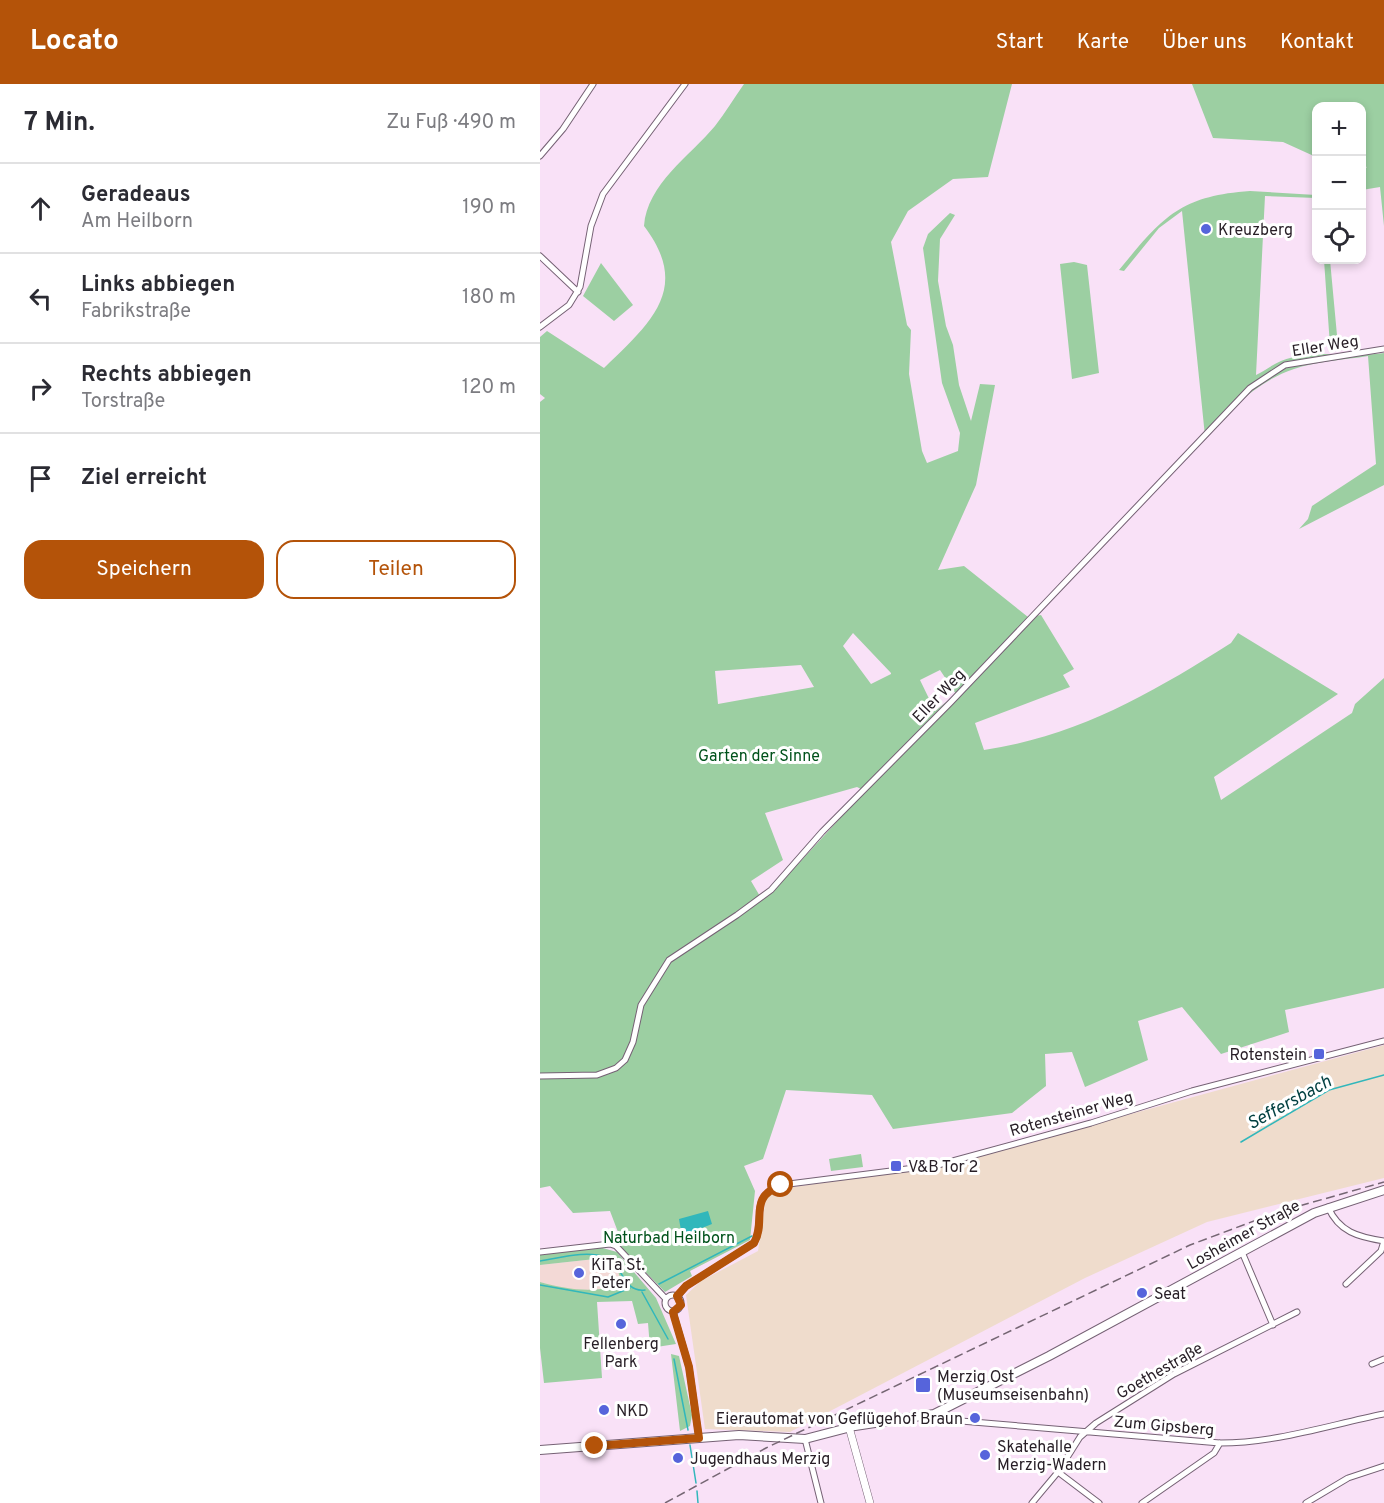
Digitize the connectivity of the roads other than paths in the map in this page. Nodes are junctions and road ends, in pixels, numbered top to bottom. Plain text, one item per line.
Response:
1 (593, 84) edge
2 (685, 84) edge
3 (540, 156) edge
4 (540, 256) edge
5 (578, 292) junction
6 (540, 327) edge
7 (1384, 349) edge
8 (1384, 1041) edge
9 (540, 1076) edge
10 (1384, 1190) edge
11 (1328, 1207) junction
12 (1384, 1241) edge
13 (540, 1252) edge
14 (1242, 1252) junction
15 (1346, 1284) dead end
16 (677, 1296) junction
17 (666, 1299) junction
18 (673, 1312) junction
19 (1298, 1312) dead end
20 (1273, 1325) junction
21 (1384, 1359) edge
22 (1372, 1364) dead end
23 (943, 1411) junction
24 (1384, 1414) edge
25 (849, 1427) junction
26 (1085, 1432) junction
27 (699, 1438) junction
28 (805, 1439) junction
29 (1220, 1443) junction
30 (540, 1450) edge
31 (1384, 1466) edge
32 (1058, 1472) junction
33 (821, 1503) edge
34 (870, 1503) edge
35 (1032, 1503) edge
36 (1099, 1503) edge
37 (1142, 1503) edge
38 (1306, 1503) edge

1 - 3 street
2 - 5 street
4 - 5 street
5 - 6 street
7 - 9 street, Eller Weg
8 - 16 street, Rotensteiner Weg
10 - 11 main road, Losheimer Straße
11 - 12 street
11 - 14 main road, Losheimer Straße
12 - 15 street
13 - 17 street
14 - 20 street
14 - 23 main road, Losheimer Straße
16 - 17 street
16 - 18 street
17 - 18 street
18 - 27 street
19 - 20 street, Goethestraße
20 - 26 street, Goethestraße
21 - 22 street
23 - 25 main road, Losheimer Straße
23 - 26 street, Zum Gipsberg
24 - 29 street, Zum Gipsberg
25 - 28 main road, Losheimer Straße
25 - 34 street
26 - 29 street, Zum Gipsberg
26 - 32 street, Goethestraße
27 - 28 main road, Losheimer Straße
27 - 30 main road, Losheimer Straße
28 - 33 street
29 - 37 street
31 - 38 street
32 - 35 street, Goethestraße
32 - 36 street

